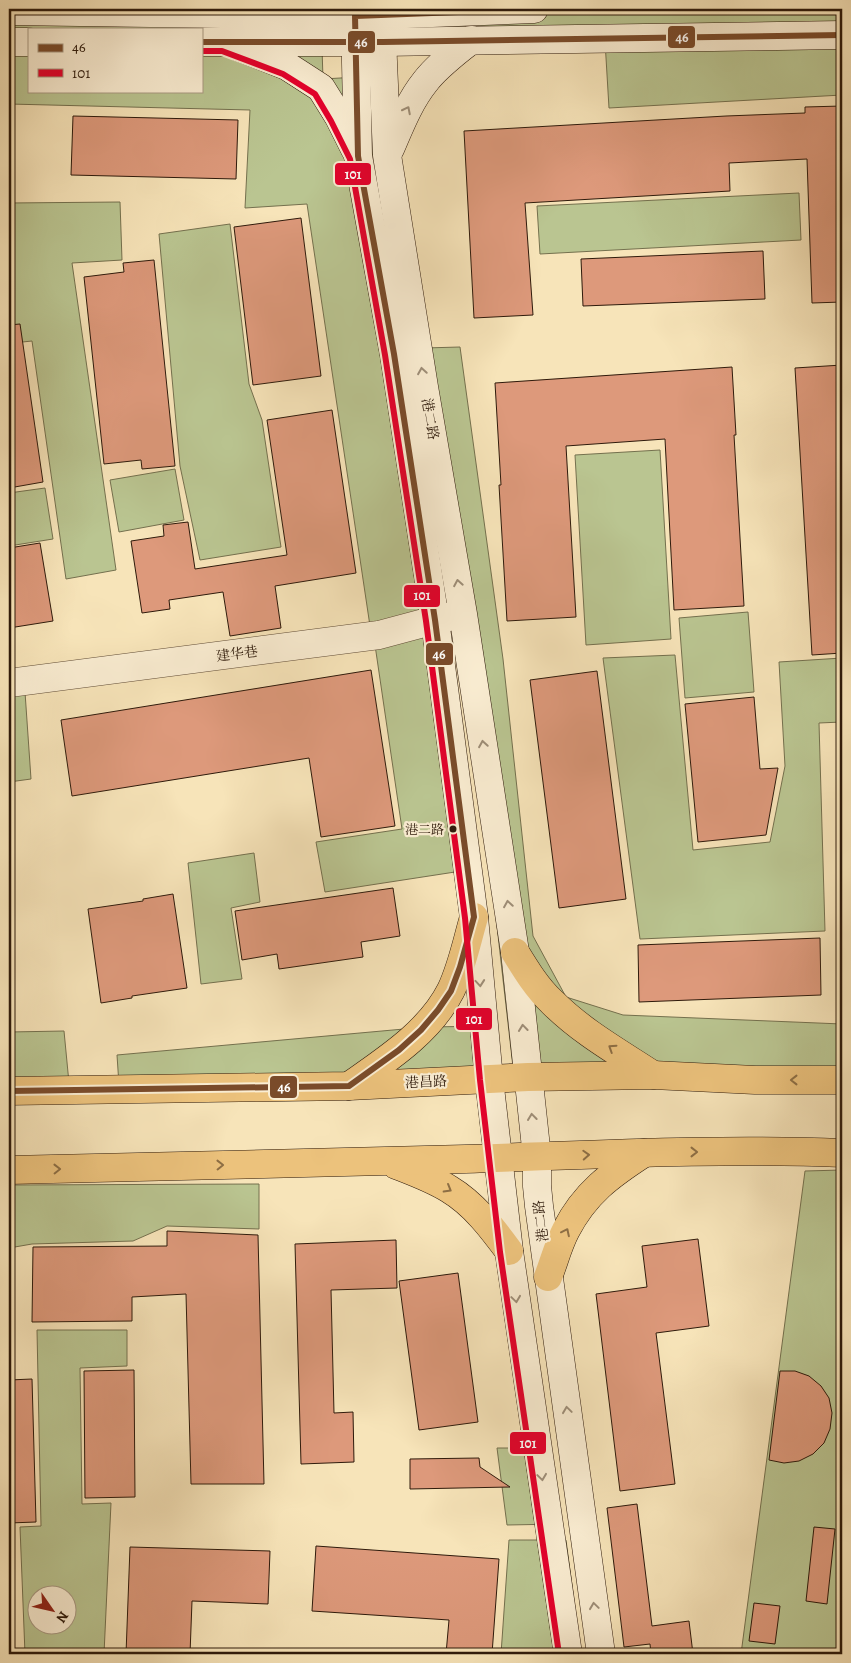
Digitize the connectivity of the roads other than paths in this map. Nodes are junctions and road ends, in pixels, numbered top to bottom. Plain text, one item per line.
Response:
1 (534, 9) edge
2 (9, 11) edge
3 (364, 24) junction
4 (842, 35) edge
5 (471, 40) junction
6 (9, 42) edge
7 (28, 42) edge
8 (212, 42) edge
9 (383, 42) junction
10 (387, 155) junction
11 (358, 156) junction
12 (463, 614) junction
13 (435, 620) junction
14 (9, 683) edge
15 (474, 917) junction
16 (515, 952) junction
17 (653, 1075) junction
18 (528, 1077) junction
19 (488, 1079) junction
20 (842, 1080) edge
21 (349, 1086) junction
22 (9, 1091) edge
23 (645, 1152) junction
24 (842, 1153) edge
25 (537, 1157) junction
26 (498, 1158) junction
27 (388, 1162) junction
28 (9, 1170) edge
29 (509, 1251) junction
30 (548, 1277) junction
31 (568, 1654) edge
32 (600, 1654) edge

1 - 3 street
2 - 3 street
3 - 8 street
3 - 9 street, 港二路
3 - 11 street, 港二路
4 - 5 street
5 - 9 street
10 -> 5 street
6 - 7 street
8 - 11 street
9 - 10 street, 港二路
12 -> 10 street, 港二路
11 - 13 street, 港二路
12 - 13 street, 建华巷
16 -> 12 street, 港二路
13 - 14 street, 建华巷
13 - 15 street, 港二路
15 -> 19 street, 港二路
15 - 21 main road
17 -> 16 main road
18 -> 16 street, 港二路
17 - 18 main road, 港昌路
20 -> 17 main road, 港昌路
18 - 19 main road, 港昌路
25 -> 18 street, 港二路
19 - 21 main road, 港昌路
19 - 26 street, 港二路
21 - 22 main road, 港昌路
23 -> 24 main road
25 -> 23 main road
30 -> 23 main road
25 - 26 main road
25 - 30 street, 港二路
26 - 27 main road
26 - 29 street, 港二路
28 -> 27 main road
27 -> 29 main road
29 -> 31 street, 港二路
32 -> 30 street, 港二路

